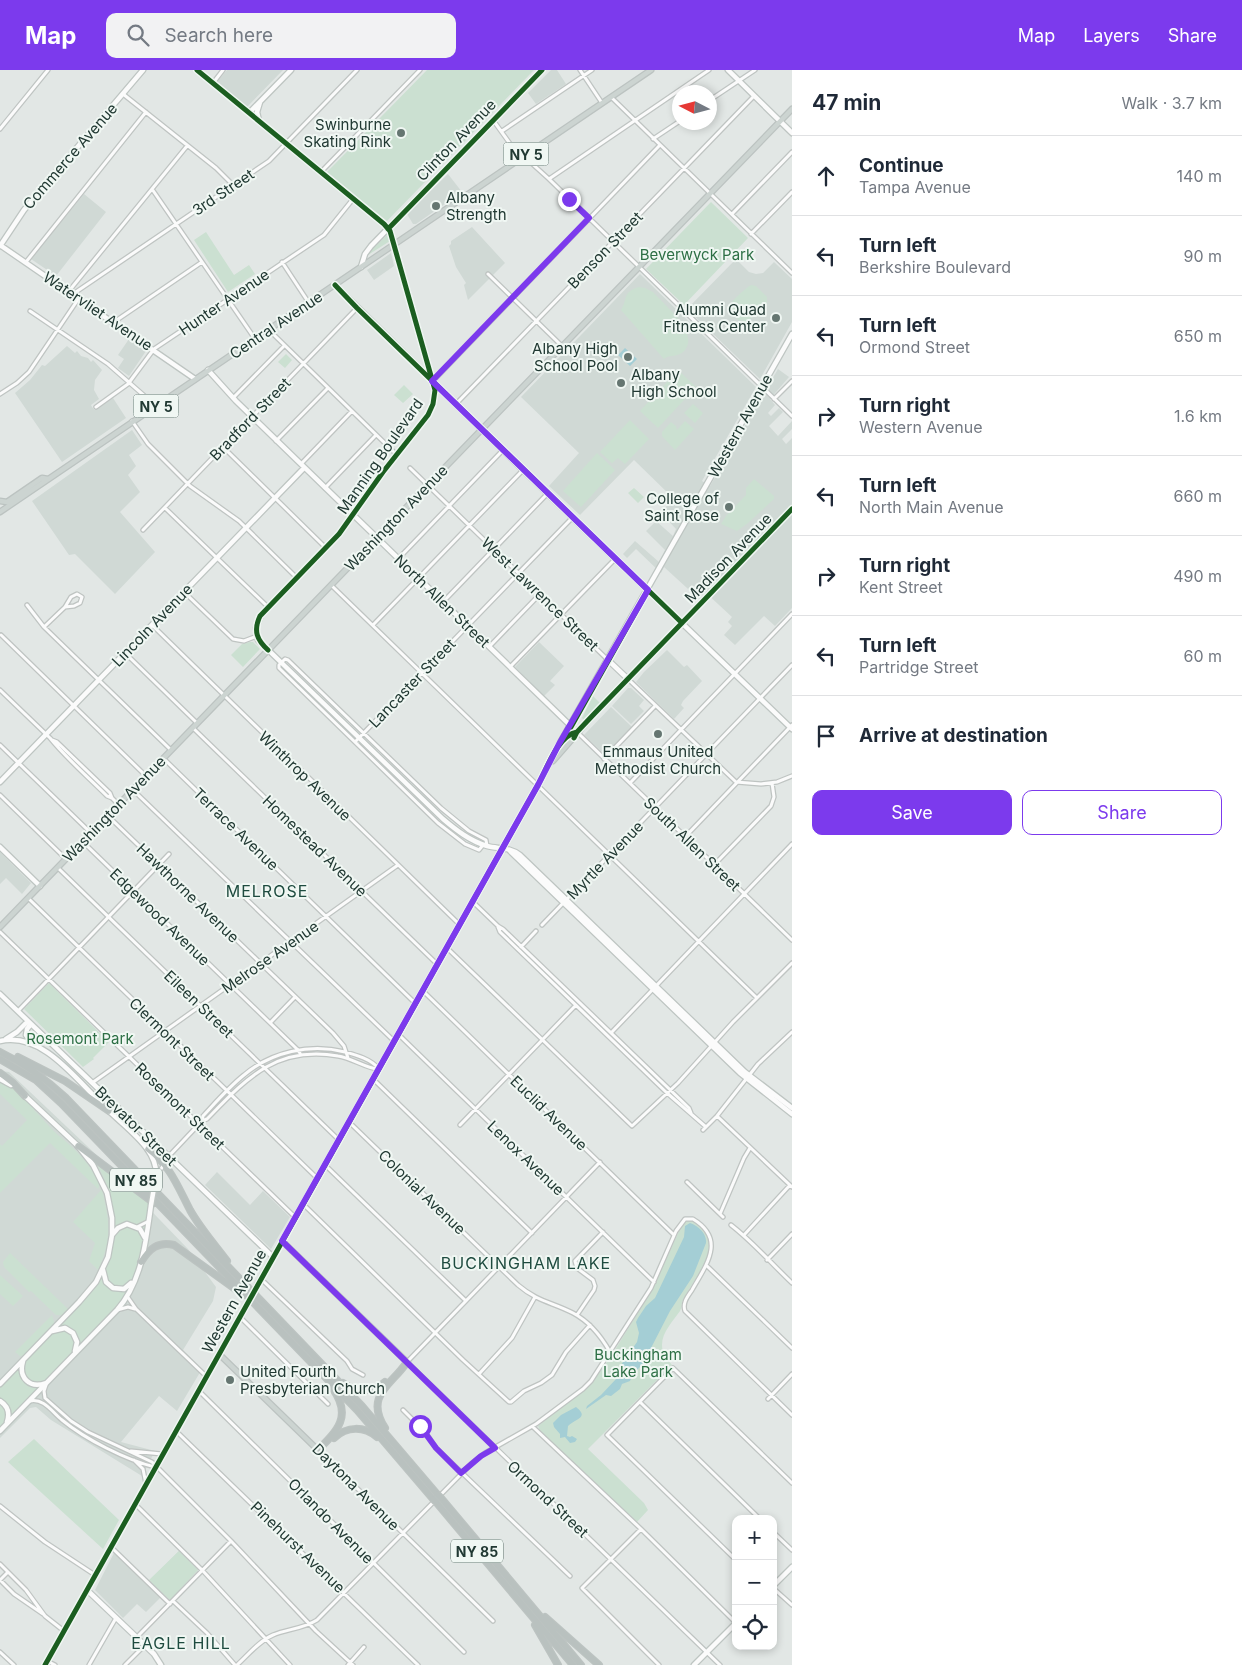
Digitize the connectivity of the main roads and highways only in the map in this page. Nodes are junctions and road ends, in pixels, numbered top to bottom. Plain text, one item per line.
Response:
1 (651, 70) edge
2 (792, 109) edge
3 (48, 479) junction
4 (0, 502) edge
5 (792, 509) edge
6 (2, 511) edge
7 (577, 732) junction
8 (559, 744) joint
9 (561, 752) joint
10 (549, 766) junction
11 (0, 927) edge
12 (0, 1051) edge
13 (0, 1059) edge
14 (0, 1073) edge
15 (25, 1096) road end
16 (109, 1111) road end
17 (78, 1146) road end
18 (148, 1149) road end
19 (194, 1241) junction
20 (282, 1241) junction
21 (141, 1262) road end
22 (248, 1288) junction
23 (263, 1312) junction
24 (219, 1354) junction
25 (407, 1362) junction
26 (317, 1364) junction
27 (319, 1451) junction
28 (404, 1459) junction
29 (437, 1498) junction
30 (518, 1589) junction
31 (517, 1599) junction
32 (46, 1663) edge
33 (558, 1665) edge
34 (572, 1665) edge
35 (581, 1665) edge
36 (599, 1665) edge

1 - 3 main road, Central Avenue / NY 5
2 - 11 main road, Washington Avenue
3 - 4 main road
3 - 6 main road, Central Avenue / NY 5
4 - 6 main road
5 - 7 main road, Madison Avenue
7 - 8 main road, Madison Avenue
7 - 9 main road, Madison Avenue
8 - 10 main road, Western Avenue
9 - 10 main road, Western Avenue
10 - 20 main road, Western Avenue
12 - 16 highway
12 - 22 highway, NY 85
13 - 19 highway, NY 85
14 - 15 highway
17 - 19 highway
18 - 22 highway
19 - 23 highway, NY 85
20 - 24 main road, Western Avenue, bridge
20 - 25 main road, Ormond Street
21 - 23 highway
22 - 26 highway, NY 85
23 - 26 highway, NY 85
24 - 27 main road, Daytona Avenue
24 - 32 main road, Western Avenue
25 - 26 highway
25 - 28 highway
26 - 27 highway
26 - 28 highway, NY 85
27 - 28 highway
28 - 29 highway, NY 85
29 - 30 highway, NY 85
29 - 31 highway, NY 85
30 - 35 highway, NY 85
30 - 36 highway
31 - 33 highway
31 - 34 highway, NY 85

